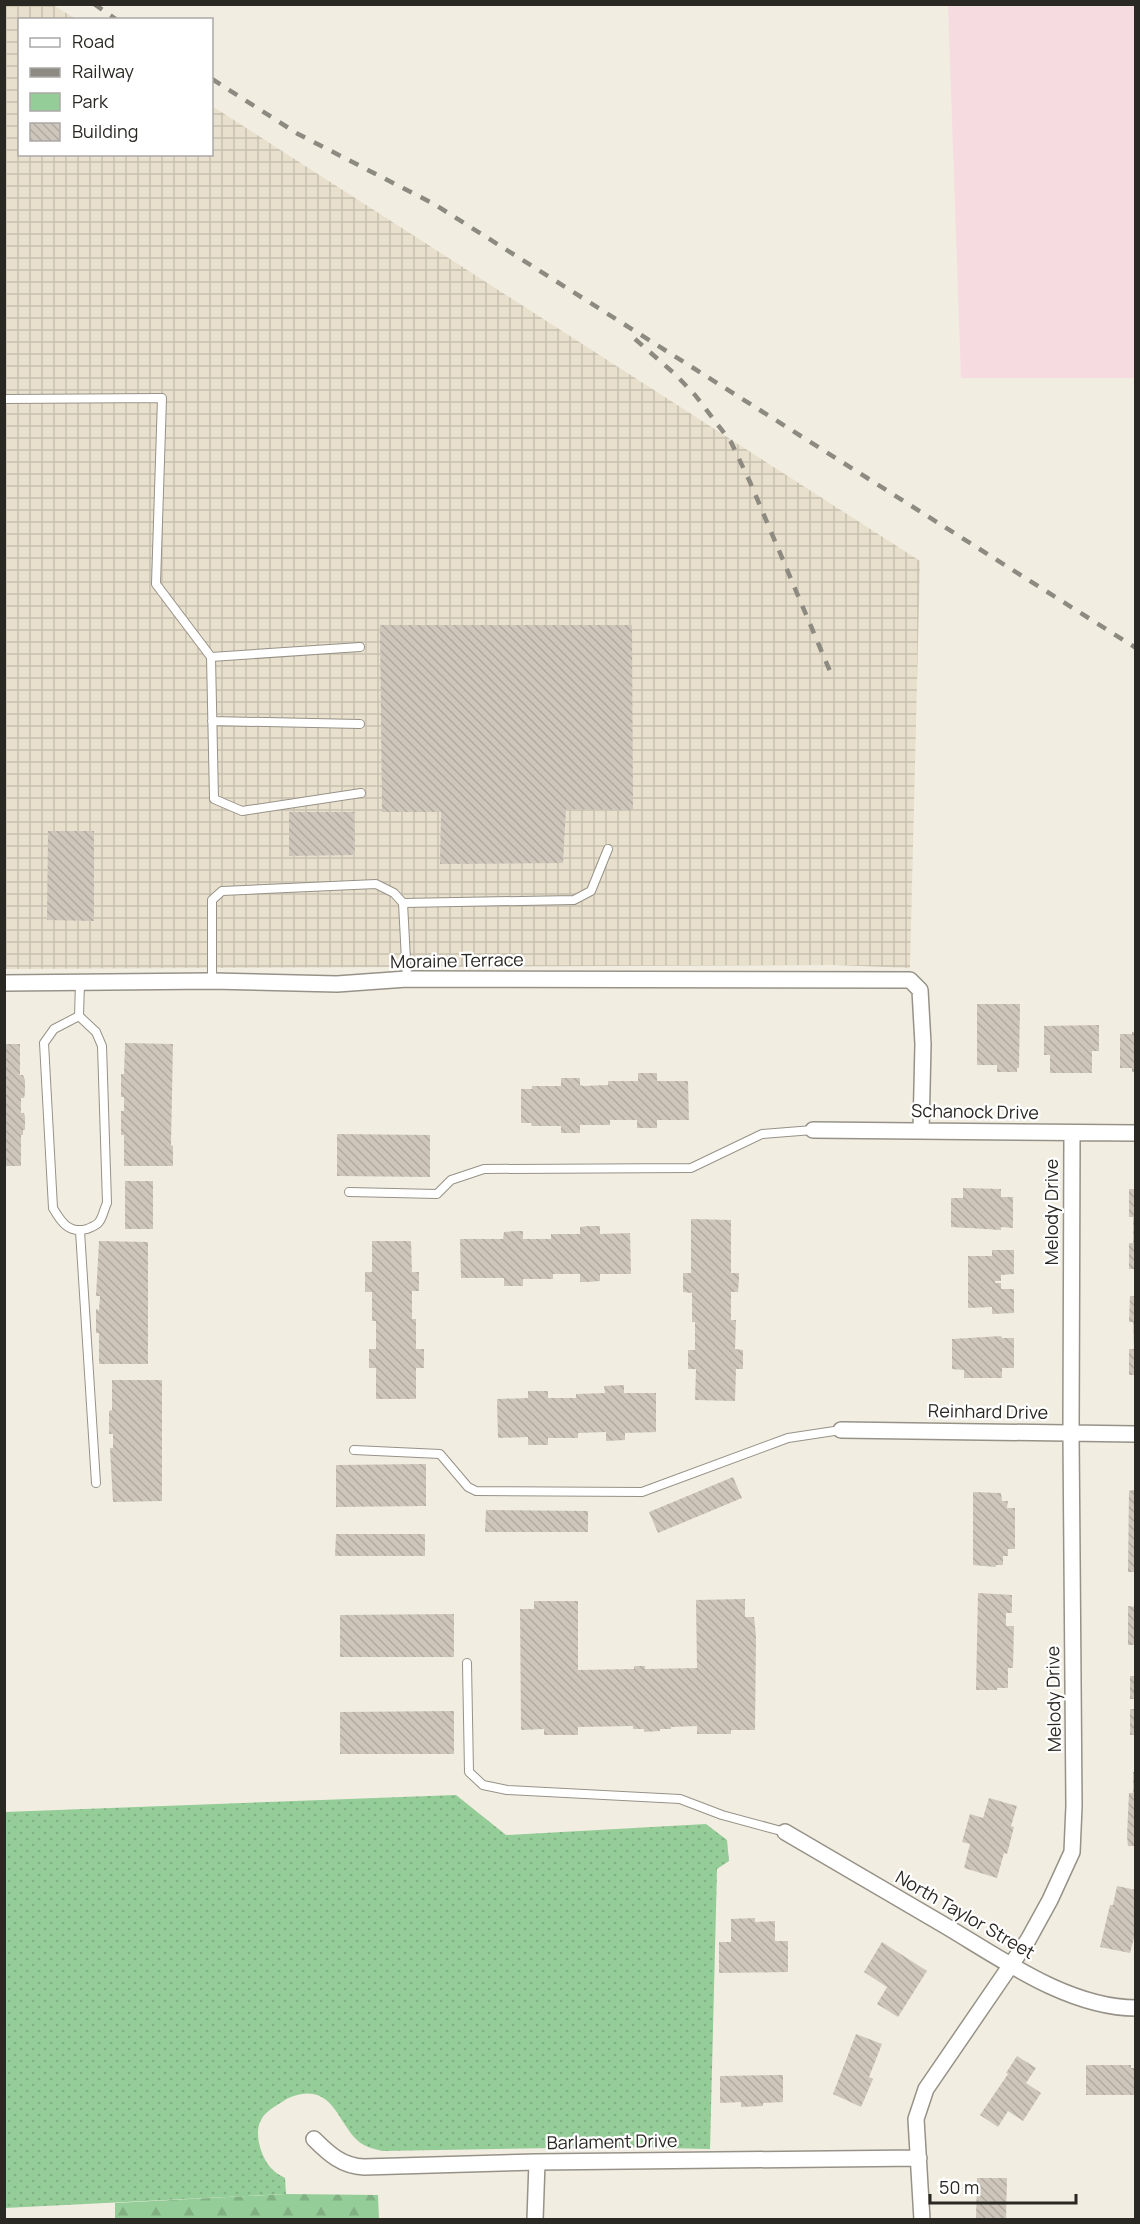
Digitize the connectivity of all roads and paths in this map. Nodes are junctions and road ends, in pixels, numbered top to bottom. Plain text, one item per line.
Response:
1 (4, 399) edge
2 (360, 647) dead end
3 (211, 657) junction
4 (212, 720) junction
5 (360, 724) dead end
6 (361, 793) dead end
7 (608, 849) dead end
8 (404, 903) junction
9 (407, 979) junction
10 (212, 981) junction
11 (4, 982) edge
12 (80, 983) junction
13 (79, 1016) junction
14 (813, 1130) joint
15 (921, 1131) junction
16 (1136, 1133) edge
17 (1072, 1134) junction
18 (349, 1192) dead end
19 (80, 1231) junction
20 (841, 1430) joint
21 (1071, 1433) junction
22 (1136, 1434) edge
23 (354, 1450) dead end
24 (96, 1483) dead end
25 (467, 1663) dead end
26 (785, 1832) joint
27 (1011, 1964) junction
28 (1136, 2008) edge
29 (314, 2139) dead end
30 (919, 2158) junction
31 (537, 2162) junction
32 (535, 2220) edge
33 (922, 2220) edge

1 - 3 lane
2 - 3 lane
3 - 4 lane
4 - 5 lane
4 - 6 lane
7 - 8 lane
8 - 9 lane
8 - 10 lane
9 - 10 street, Moraine Terrace
9 - 15 street, Moraine Terrace
10 - 12 street, Moraine Terrace
11 - 12 street, Moraine Terrace
12 - 13 lane
13 - 19 lane
13 - 19 lane
14 - 15 street, Schanock Drive
14 - 18 lane
15 - 17 street, Schanock Drive
16 - 17 street, Schanock Drive
17 - 21 street, Melody Drive
19 - 24 lane
20 - 21 street, Reinhard Drive
20 - 23 lane
21 - 22 street, Reinhard Drive
21 - 27 street, Melody Drive
25 - 26 lane
26 - 27 street, North Taylor Street
27 - 28 street, North Taylor Street
27 - 30 street, Melody Drive
29 - 31 street, Barlament Drive
30 - 31 street, Barlament Drive
30 - 33 street, Melody Drive
31 - 32 street

